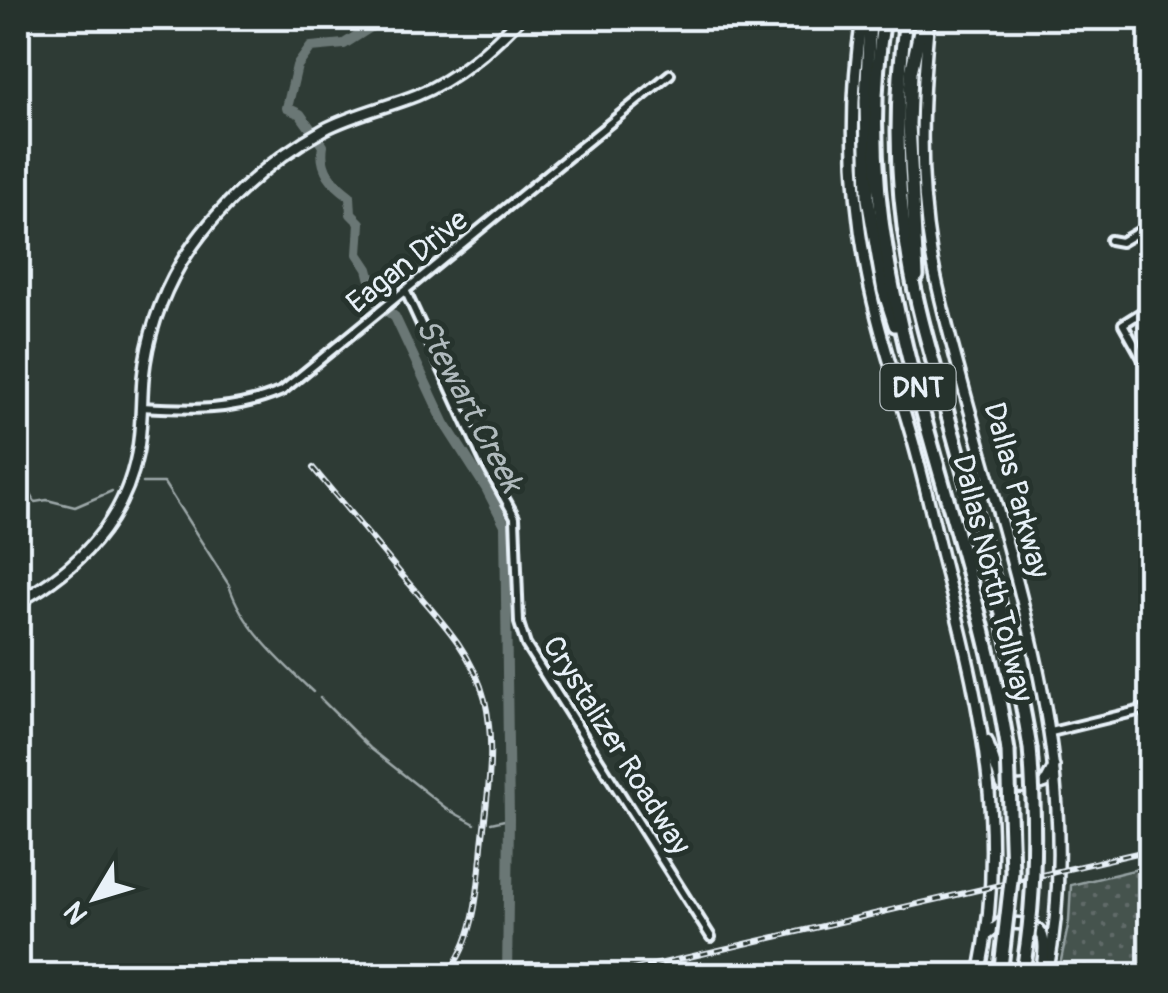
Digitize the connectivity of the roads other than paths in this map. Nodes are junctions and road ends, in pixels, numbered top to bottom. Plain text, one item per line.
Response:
1 (520, 18) edge
2 (862, 18) edge
3 (870, 18) edge
4 (884, 18) edge
5 (906, 18) edge
6 (926, 18) edge
7 (670, 74) dead end
8 (1150, 225) edge
9 (1110, 240) dead end
10 (406, 292) junction
11 (916, 295) junction
12 (1150, 307) edge
13 (908, 351) junction
14 (1150, 372) edge
15 (141, 407) junction
16 (18, 602) edge
17 (1150, 708) edge
18 (1051, 732) junction
19 (984, 734) junction
20 (1054, 764) junction
21 (986, 935) junction
22 (711, 937) dead end
23 (979, 976) edge
24 (1000, 976) edge
25 (1022, 976) edge
26 (1044, 976) edge

1 - 15 main road
2 - 19 main road
3 - 13 highway
4 - 13 highway, Dallas North Tollway / DNT
5 - 11 highway, Dallas North Tollway / DNT
6 - 11 highway
6 - 18 main road, Dallas Parkway
7 - 10 street, Eagan Drive
8 - 9 street
10 - 15 street, Eagan Drive
10 - 22 street, Crystalizer Roadway
11 - 25 highway, Dallas North Tollway / DNT, bridge
12 - 14 street
13 - 24 highway, Dallas North Tollway / DNT, bridge
15 - 16 main road
17 - 18 street
18 - 20 main road, Dallas Parkway
19 - 20 main road
19 - 21 main road
20 - 26 main road, Dallas Parkway
21 - 23 main road
21 - 26 main road

